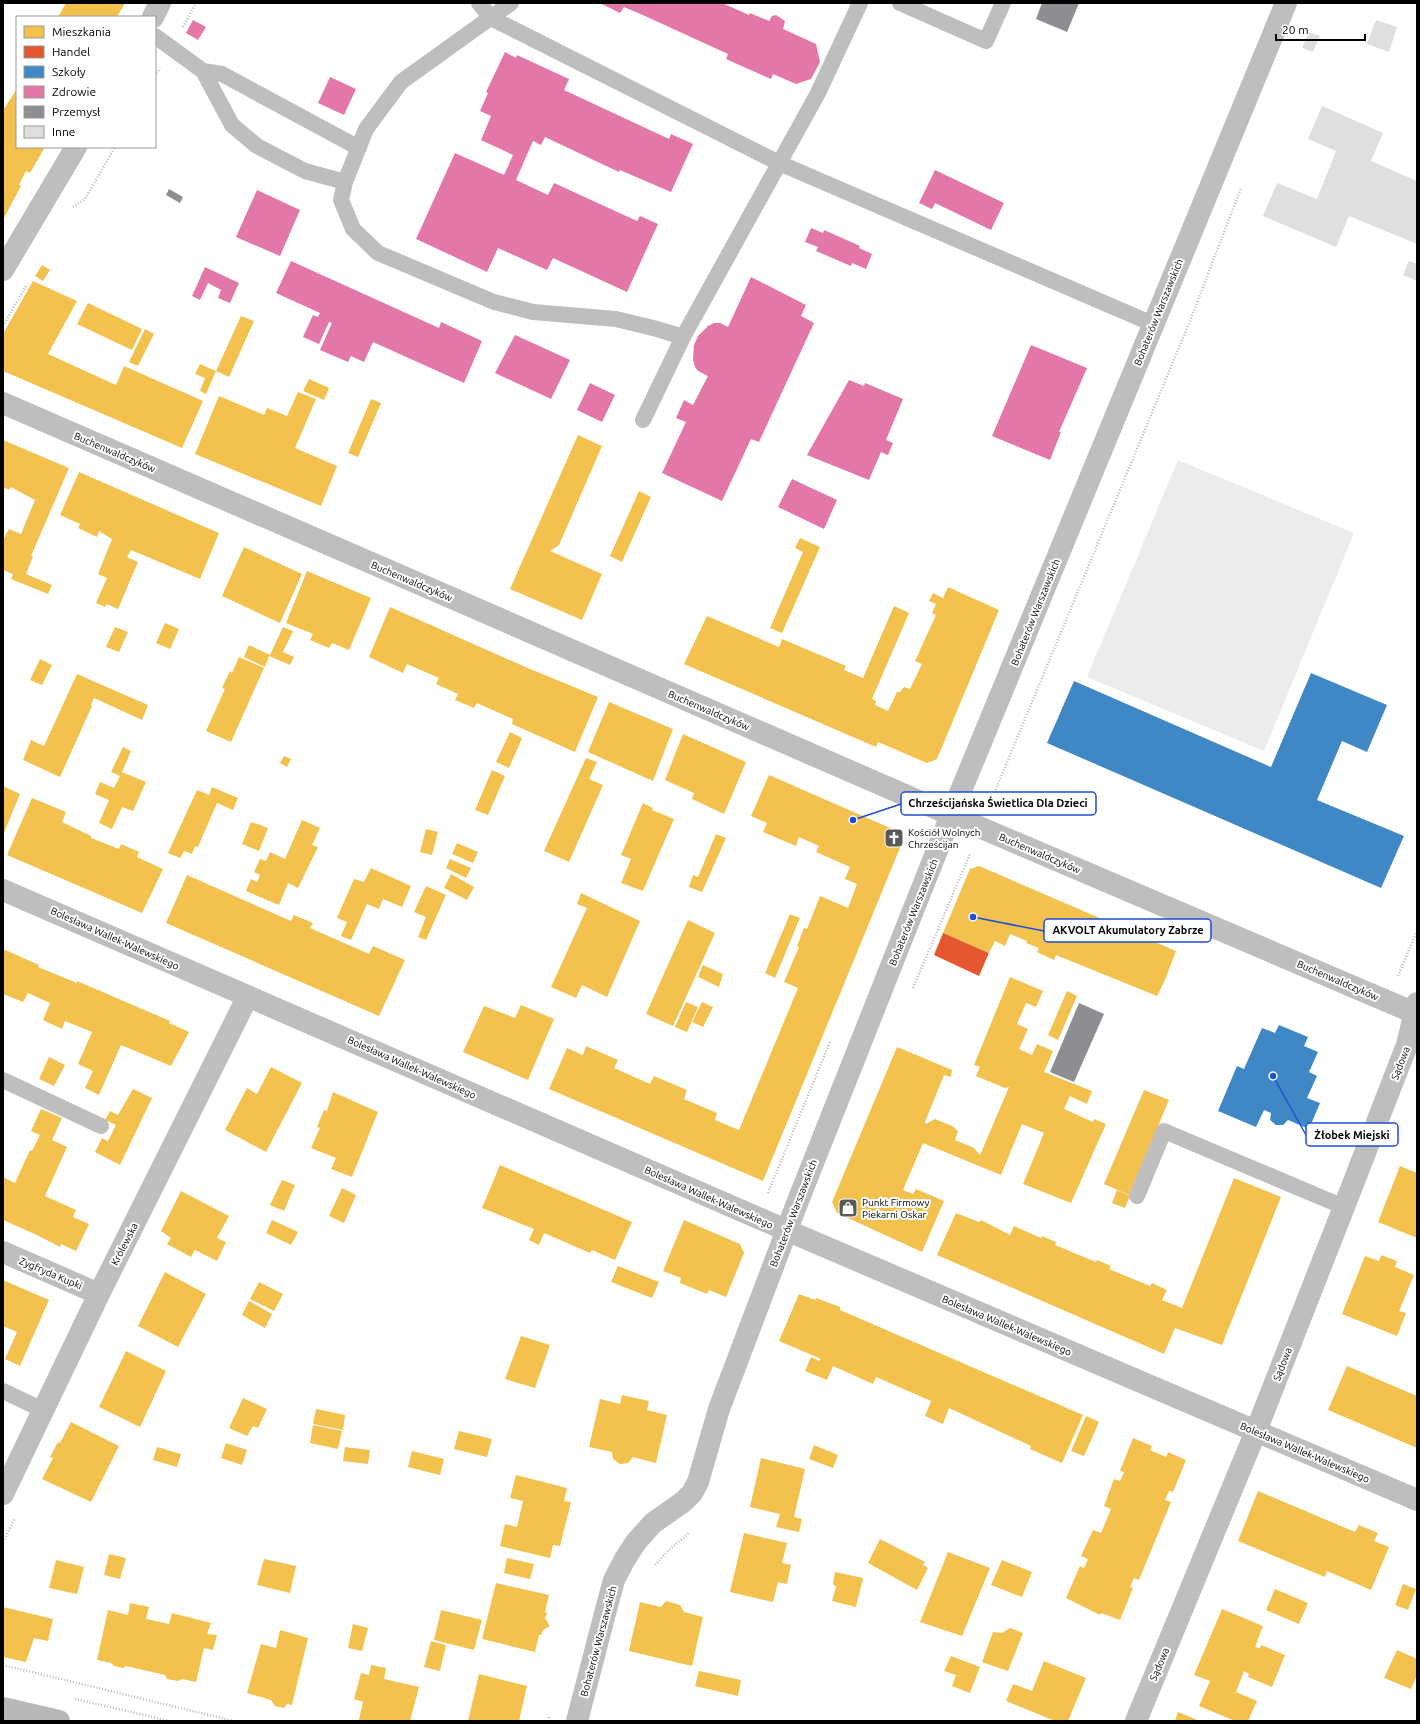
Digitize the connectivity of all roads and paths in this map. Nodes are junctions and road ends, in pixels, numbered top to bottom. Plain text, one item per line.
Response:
1 (160, 3) edge
2 (479, 3) edge
3 (511, 3) edge
4 (860, 3) edge
5 (900, 3) edge
6 (1003, 3) edge
7 (1286, 3) edge
8 (154, 16) edge
9 (491, 18) junction
10 (156, 37) edge
11 (203, 71) junction
12 (75, 148) edge
13 (114, 148) edge
14 (359, 148) junction
15 (779, 163) junction
16 (1244, 180) dead end
17 (345, 182) junction
18 (70, 209) dead end
19 (3, 270) edge
20 (27, 285) dead end
21 (1153, 324) junction
22 (3, 326) edge
23 (683, 337) junction
24 (3, 403) edge
25 (643, 420) dead end
26 (996, 803) dead end
27 (951, 815) junction
28 (974, 855) dead end
29 (3, 890) edge
30 (1417, 931) edge
31 (1392, 974) dead end
32 (912, 991) dead end
33 (248, 996) junction
34 (1416, 1010) edge
35 (831, 1039) dead end
36 (3, 1080) edge
37 (102, 1126) dead end
38 (767, 1194) dead end
39 (1136, 1196) dead end
40 (1344, 1207) junction
41 (786, 1230) junction
42 (3, 1252) edge
43 (99, 1294) junction
44 (3, 1391) edge
45 (43, 1410) junction
46 (1256, 1431) junction
47 (3, 1494) edge
48 (1417, 1500) edge
49 (691, 1531) dead end
50 (654, 1567) dead end
51 (3, 1665) edge
52 (71, 1698) dead end
53 (3, 1708) edge
54 (550, 1713) dead end
55 (59, 1721) edge
56 (170, 1721) edge
57 (234, 1721) edge
58 (548, 1721) edge
59 (577, 1721) edge
60 (1136, 1721) edge

1 - 8 street
2 - 9 lane
3 - 9 lane
4 - 15 lane
5 - 6 lane
7 - 21 street, Bohaterów Warszawskich
9 - 14 lane
9 - 15 lane
10 - 11 lane
11 - 14 lane
11 - 17 lane
12 - 19 street
13 - 18 path
14 - 17 lane
15 - 21 lane
15 - 23 lane
16 - 26 path
17 - 23 lane
20 - 22 path
21 - 27 street, Bohaterów Warszawskich
23 - 25 lane
24 - 27 street, Buchenwaldczyków
27 - 34 street, Buchenwaldczyków
27 - 41 street, Bohaterów Warszawskich
28 - 32 path
29 - 33 street, Bolesława Wallek-Walewskiego
30 - 31 path
33 - 41 street, Bolesława Wallek-Walewskiego
33 - 43 street, Królewska
34 - 40 street, Sądowa
35 - 38 path
36 - 37 lane
39 - 40 lane
40 - 46 street, Sądowa
41 - 46 street, Bolesława Wallek-Walewskiego
41 - 59 street, Bohaterów Warszawskich
42 - 43 street, Zygfryda Kupki
43 - 45 street, Królewska
44 - 45 lane
45 - 47 street, Królewska
46 - 48 street, Bolesława Wallek-Walewskiego
46 - 60 street, Sądowa
49 - 50 path
51 - 57 path
52 - 56 path
53 - 55 main road
54 - 58 path

